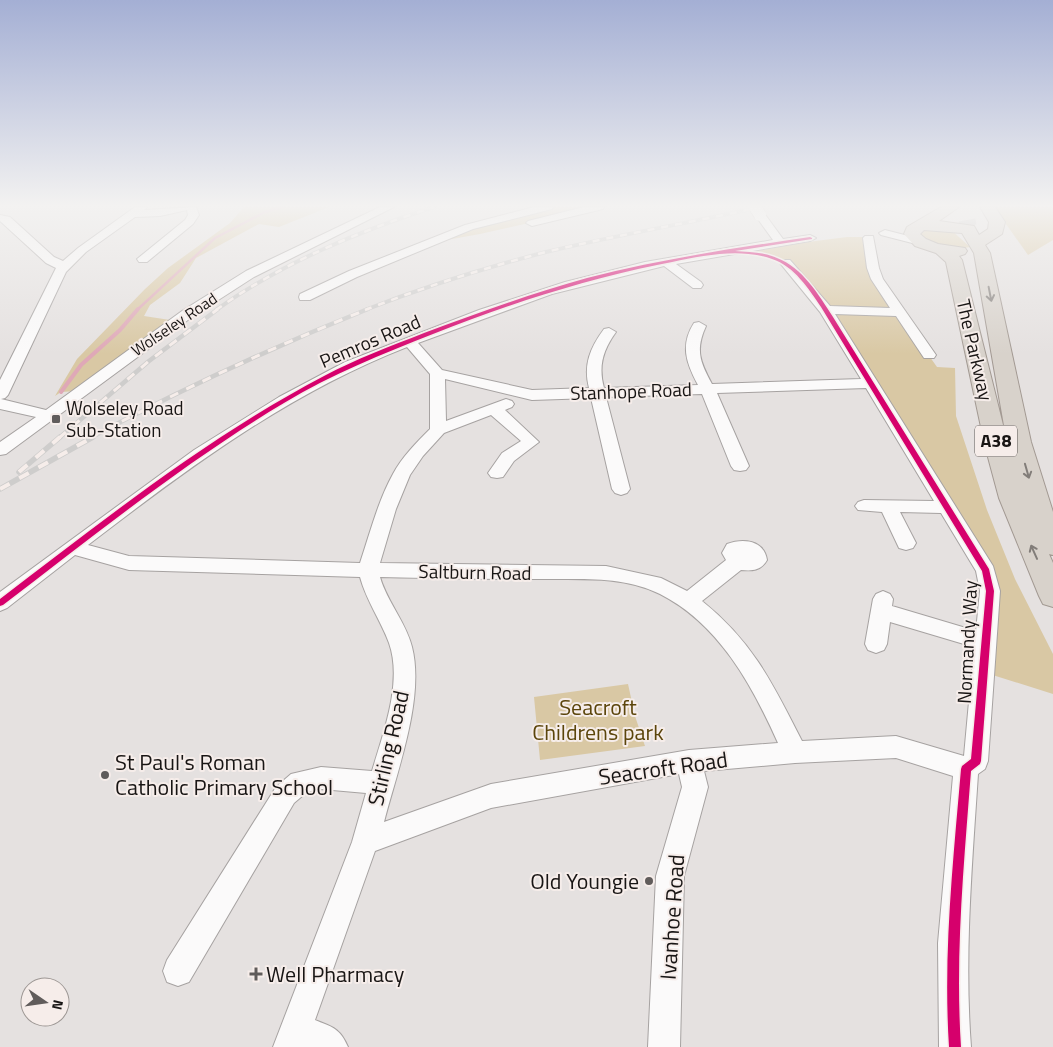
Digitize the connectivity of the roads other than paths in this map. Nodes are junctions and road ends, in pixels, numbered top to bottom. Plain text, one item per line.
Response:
1 (45, 256) edge
2 (75, 256) edge
3 (147, 256) edge
4 (288, 256) edge
5 (396, 256) edge
6 (692, 256) edge
7 (870, 256) edge
8 (949, 256) edge
9 (981, 256) edge
10 (143, 259) dead end
11 (666, 262) junction
12 (786, 263) dead end
13 (65, 265) junction
14 (697, 286) dead end
15 (305, 297) dead end
16 (826, 310) junction
17 (898, 312) junction
18 (699, 326) dead end
19 (609, 332) dead end
20 (409, 342) junction
21 (929, 355) dead end
22 (437, 373) junction
23 (871, 383) junction
24 (707, 388) junction
25 (597, 393) junction
26 (525, 394) junction
27 (0, 395) edge
28 (0, 404) edge
29 (494, 408) junction
30 (48, 416) junction
31 (438, 430) junction
32 (0, 450) edge
33 (740, 466) dead end
34 (497, 472) dead end
35 (621, 489) dead end
36 (864, 506) dead end
37 (888, 506) junction
38 (947, 507) junction
39 (906, 543) dead end
40 (1053, 546) edge
41 (73, 548) junction
42 (738, 562) dead end
43 (368, 570) junction
44 (1053, 596) edge
45 (687, 602) junction
46 (0, 603) edge
47 (986, 642) junction
48 (876, 644) dead end
49 (795, 752) junction
50 (688, 761) junction
51 (966, 768) junction
52 (382, 783) junction
53 (366, 842) junction
54 (191, 962) dead end
55 (293, 1038) edge
56 (332, 1047) edge
57 (664, 1047) edge
58 (955, 1047) edge

1 - 13 street
2 - 13 street
3 - 10 street
4 - 30 street, Wolseley Road
5 - 15 street
6 - 11 street, Pemros Road
7 - 17 street
44 -> 8 highway, The Parkway / A38
9 -> 40 highway, The Parkway / A38
11 - 14 street
11 - 20 street, Pemros Road
12 - 16 street, Normandy Way
13 - 27 street
16 - 17 street
16 - 23 street, Normandy Way
17 - 21 street
18 - 24 street
19 - 25 street
20 - 22 street
20 - 41 street, Pemros Road
22 - 26 street, Stanhope Road
22 - 31 street
23 - 24 street, Stanhope Road
23 - 38 street, Normandy Way
24 - 25 street, Stanhope Road
24 - 33 street
25 - 26 street, Stanhope Road
25 - 35 street
26 - 29 street
28 - 30 street
29 - 31 street
29 - 34 street
30 - 32 street, Wolseley Road
31 - 43 street
36 - 37 street
37 - 38 street
37 - 39 street
38 - 47 street, Normandy Way
41 - 43 street, Saltburn Road
41 - 46 street, Pemros Road
42 - 45 street
43 - 45 street, Saltburn Road
43 - 52 street, Stirling Road
45 - 49 street, Saltburn Road
47 - 48 street
47 - 51 street, Normandy Way
49 - 50 street, Seacroft Road
49 - 51 street, Seacroft Road
50 - 53 street, Seacroft Road
50 - 57 street, Ivanhoe Road
51 - 58 street, Normandy Way
52 - 53 street, Stirling Road
52 - 54 street
53 - 55 street, Stirling Road
55 - 56 street

